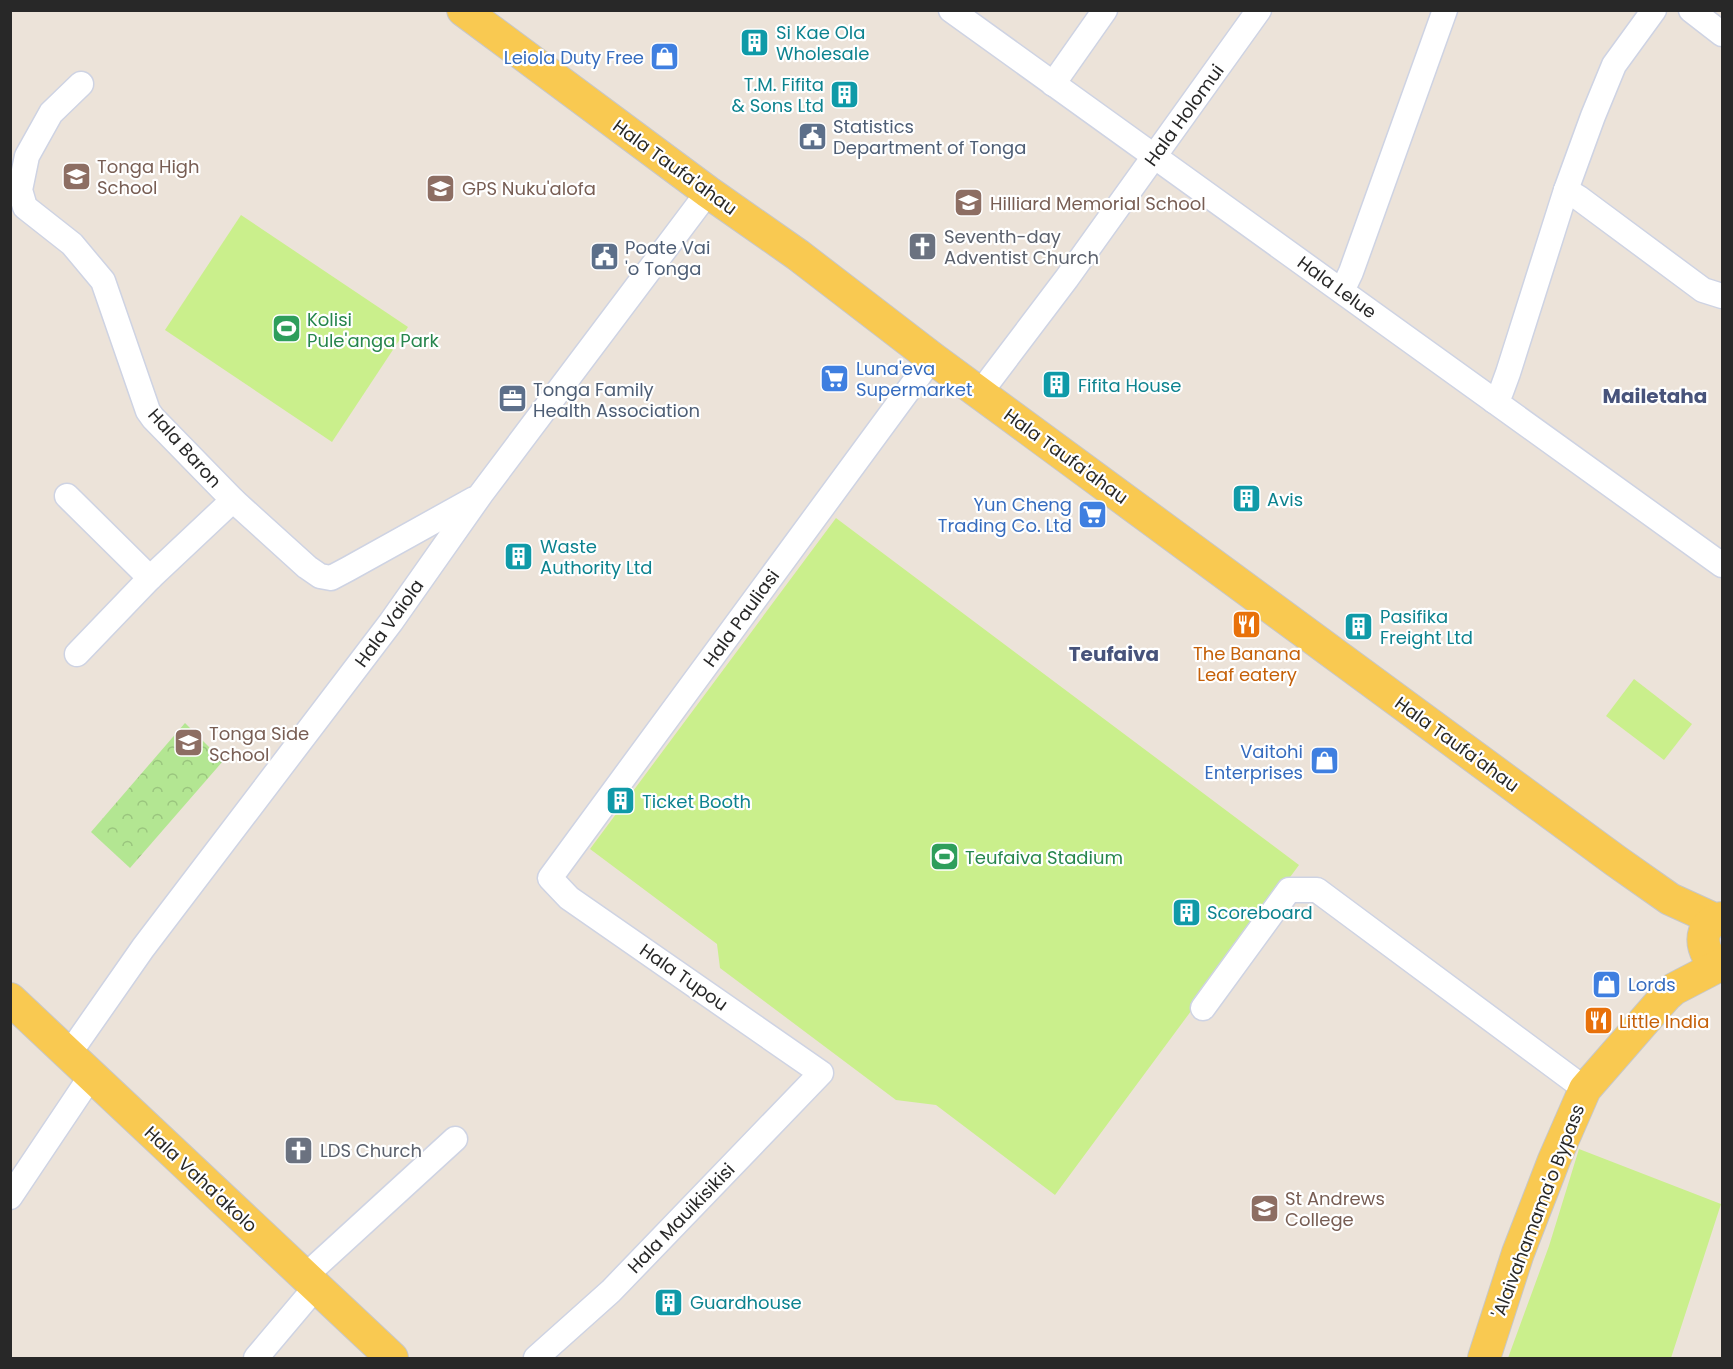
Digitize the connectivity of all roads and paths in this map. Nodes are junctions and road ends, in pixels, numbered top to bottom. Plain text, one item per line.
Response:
1 (463, 10) edge
2 (951, 10) edge
3 (1105, 10) edge
4 (1259, 10) edge
5 (1445, 10) edge
6 (1654, 10) edge
7 (1691, 10) edge
8 (1722, 34) edge
9 (81, 84) dead end
10 (1053, 84) junction
11 (1154, 155) junction
12 (1566, 190) junction
13 (708, 192) junction
14 (1342, 291) junction
15 (1722, 296) edge
16 (932, 358) junction
17 (980, 393) junction
18 (1494, 401) junction
19 (481, 494) junction
20 (67, 496) dead end
21 (233, 500) junction
22 (1722, 565) edge
23 (150, 578) junction
24 (77, 654) dead end
25 (550, 878) joint
26 (1715, 941) edge
27 (10, 999) edge
28 (1203, 1008) dead end
29 (69, 1054) junction
30 (821, 1073) joint
31 (91, 1076) junction
32 (1585, 1089) junction
33 (455, 1139) dead end
34 (10, 1197) edge
35 (309, 1282) junction
36 (256, 1359) edge
37 (392, 1359) edge
38 (536, 1359) edge
39 (1484, 1359) edge

1 - 13 main road, Hala Taufa'ahau
2 - 10 street, Hala Lelue
3 - 10 street
4 - 11 street, Hala Holomui
5 - 14 street
6 - 12 street
7 - 8 street
9 - 21 street, Hala Baron
10 - 11 street, Hala Lelue
11 - 14 street, Hala Lelue
11 - 17 street, Hala Holomui
12 - 15 street
12 - 18 street
13 - 16 main road, Hala Taufa'ahau
13 - 19 street, Hala Vaiola
14 - 18 street, Hala Lelue
16 - 17 main road, Hala Taufa'ahau
16 - 25 street, Hala Pauliasi
17 - 26 main road, Hala Taufa'ahau
18 - 22 street, Hala Lelue
19 - 21 street, Hala Baron
19 - 29 street, Hala Vaiola
20 - 23 street
21 - 23 street
23 - 24 street
25 - 30 street, Hala Tupou
26 - 32 main road, 'Alaivahamama'o Bypass
27 - 29 main road, Hala Vaha'akolo
28 - 32 street
29 - 31 main road, Hala Vaha'akolo
30 - 38 street, Hala Mauikisikisi
31 - 34 street
31 - 35 main road, Hala Vaha'akolo
32 - 39 main road, 'Alaivahamama'o Bypass
33 - 35 street
35 - 36 street
35 - 37 main road, Hala Vaha'akolo

